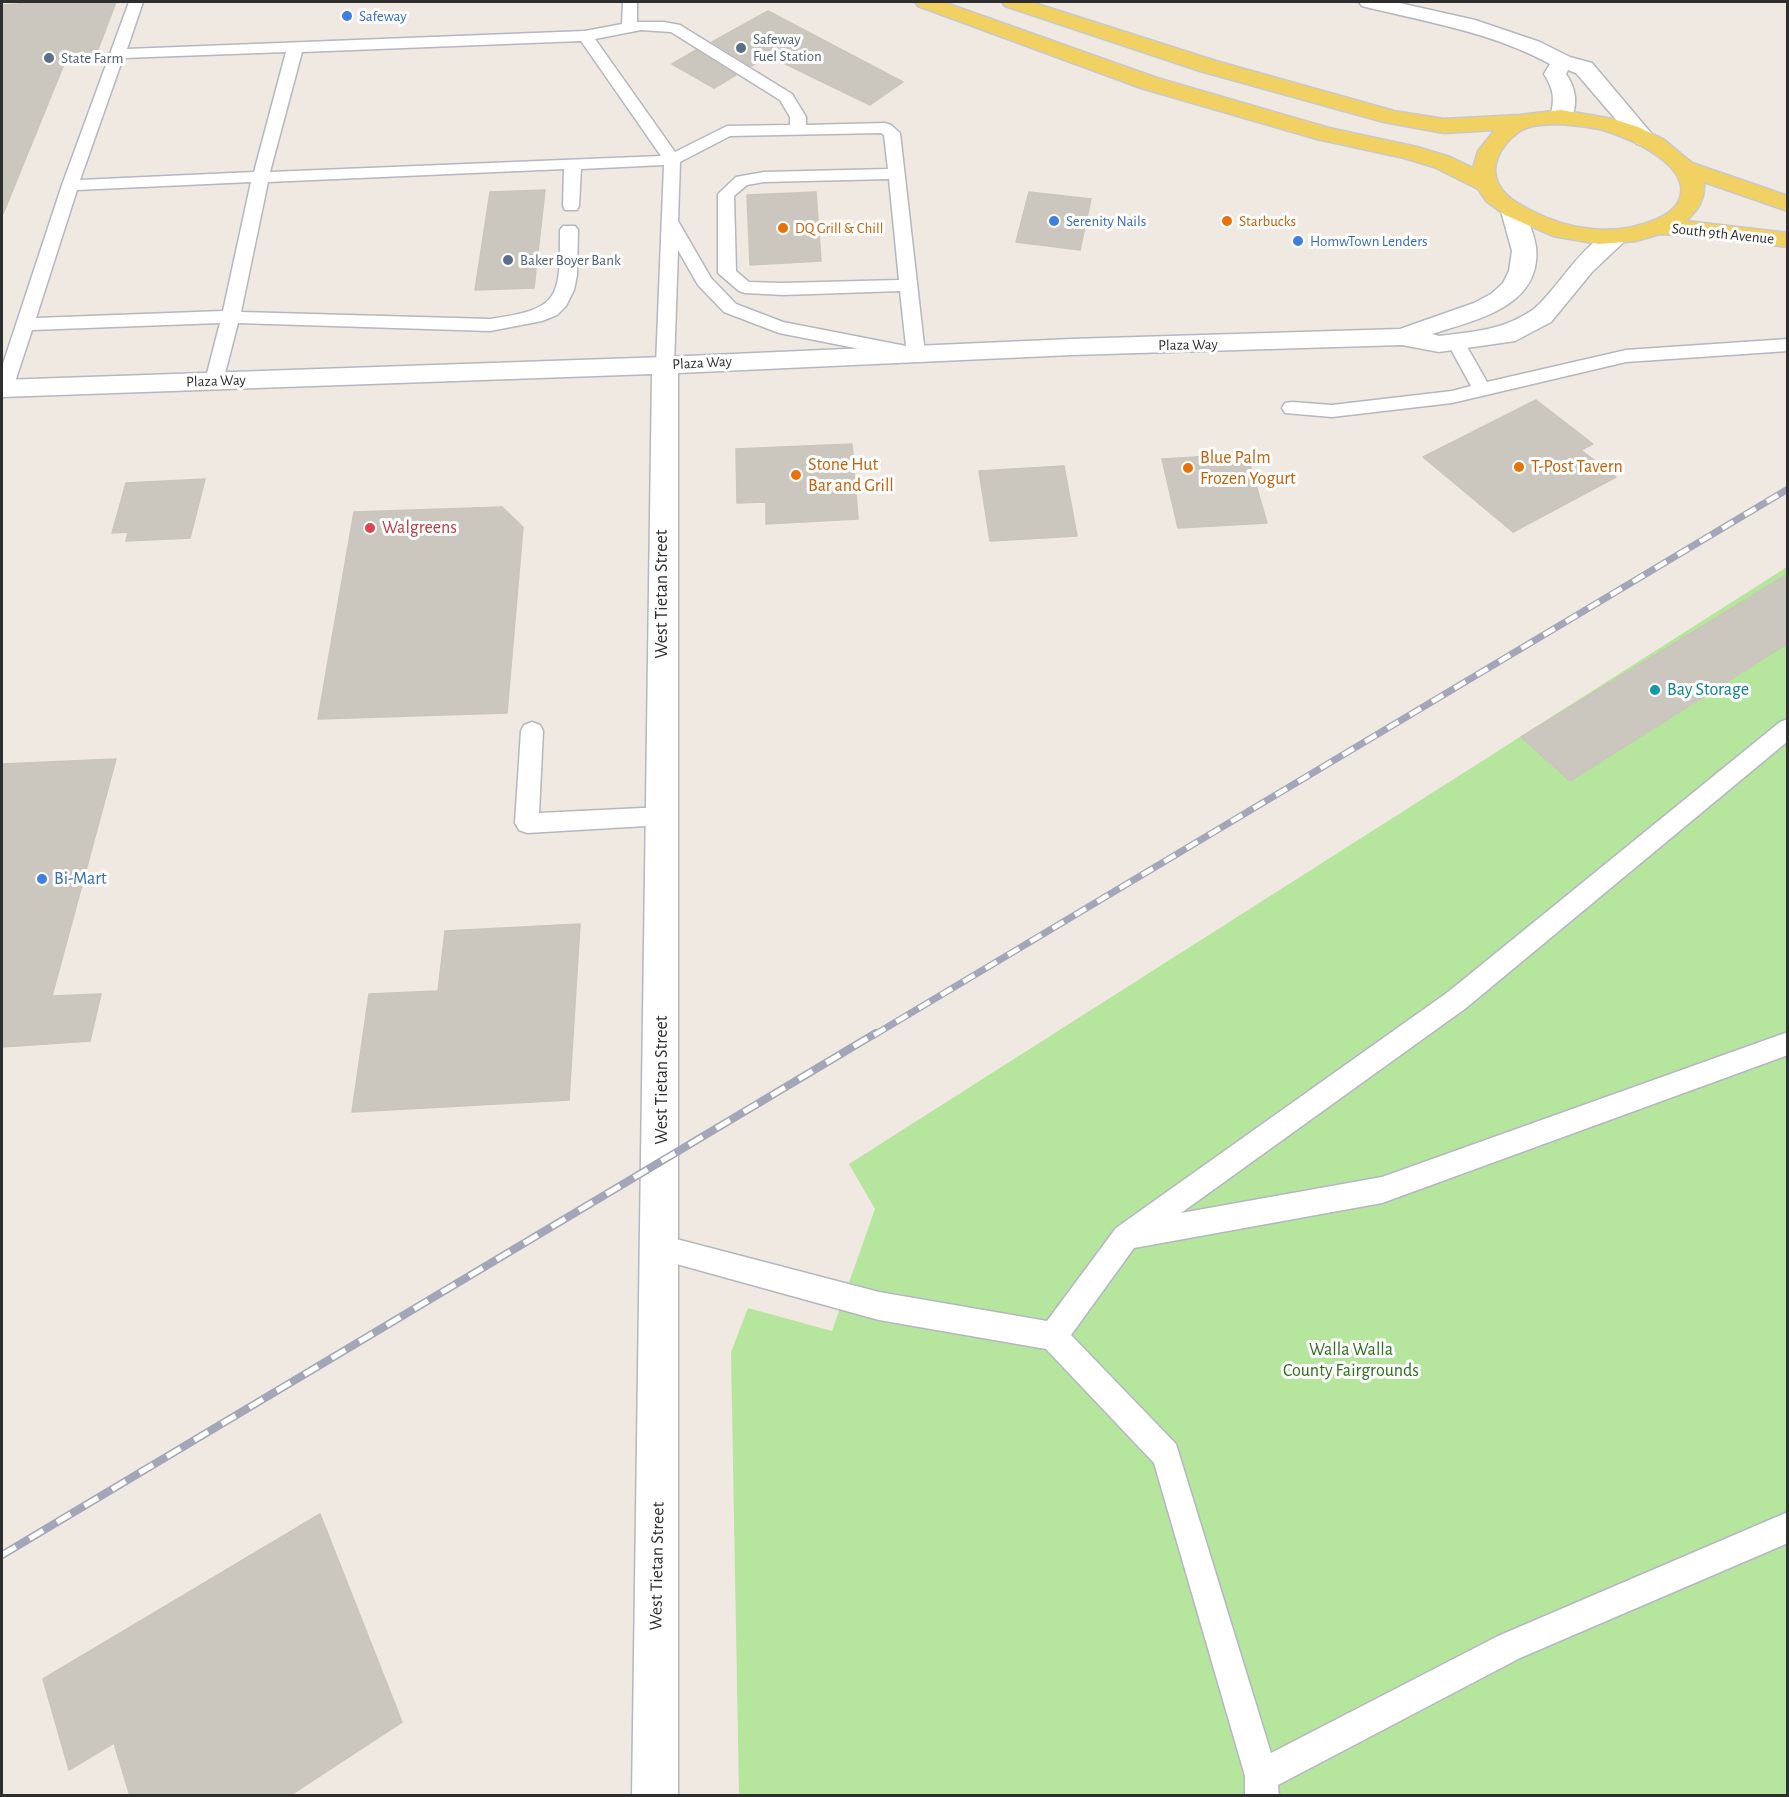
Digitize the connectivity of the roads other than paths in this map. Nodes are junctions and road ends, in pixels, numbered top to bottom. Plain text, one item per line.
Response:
1 (136, 2) edge
2 (630, 2) edge
3 (925, 2) edge
4 (1012, 2) edge
5 (1369, 2) edge
6 (629, 27) junction
7 (585, 36) junction
8 (295, 46) junction
9 (119, 54) junction
10 (1562, 62) junction
11 (1562, 117) junction
12 (1520, 122) junction
13 (798, 129) junction
14 (1645, 138) junction
15 (672, 160) junction
16 (573, 164) junction
17 (1684, 168) junction
18 (896, 174) junction
19 (261, 177) junction
20 (1486, 184) junction
21 (70, 185) junction
22 (1788, 204) edge
23 (571, 206) dead end
24 (1513, 211) junction
25 (671, 223) junction
26 (1658, 228) junction
27 (569, 230) dead end
28 (1617, 237) junction
29 (1788, 240) edge
30 (908, 285) junction
31 (231, 317) junction
32 (25, 324) junction
33 (1402, 337) junction
34 (1456, 342) junction
35 (1788, 345) edge
36 (916, 354) junction
37 (665, 365) junction
38 (214, 381) junction
39 (3, 388) edge
40 (1482, 390) junction
41 (1292, 408) dead end
42 (1788, 728) edge
43 (532, 731) dead end
44 (663, 816) junction
45 (1788, 1043) edge
46 (1126, 1237) junction
47 (661, 1248) junction
48 (1053, 1336) junction
49 (1788, 1527) edge
50 (1261, 1786) edge
51 (655, 1796) edge

1 - 9 lane
2 - 6 lane
3 - 20 main road
4 - 12 main road
5 - 10 main road
6 - 7 lane
6 - 13 lane
7 - 8 lane
7 - 15 lane
8 - 9 lane
8 - 19 lane
9 - 21 lane
10 - 11 main road
10 - 14 main road
11 - 12 main road
11 - 14 main road
12 - 20 main road
13 - 15 lane
13 - 18 lane
14 - 17 main road
15 - 16 lane
15 - 25 lane
16 - 19 lane
16 - 23 lane
17 - 22 main road
17 - 26 main road
18 - 30 lane
18 - 30 lane
19 - 21 lane
19 - 31 lane
20 - 24 main road
21 - 32 lane
24 - 28 main road
24 - 33 main road, Plaza Way
25 - 36 lane
25 - 37 lane
26 - 28 main road
26 - 29 main road, South 9th Avenue
27 - 31 lane
28 - 34 main road, Plaza Way
30 - 36 lane
31 - 32 lane
31 - 38 lane
32 - 39 lane
33 - 34 main road, Plaza Way
33 - 36 main road, Plaza Way
34 - 40 lane
35 - 40 lane
36 - 37 main road, Plaza Way
37 - 38 main road, Plaza Way
37 - 44 main road, West Tietan Street
38 - 39 main road, Plaza Way
40 - 41 lane
42 - 46 lane
43 - 44 lane
44 - 47 main road, West Tietan Street
45 - 46 lane
46 - 48 lane
47 - 48 lane
47 - 51 main road, West Tietan Street
48 - 50 lane
49 - 50 lane

